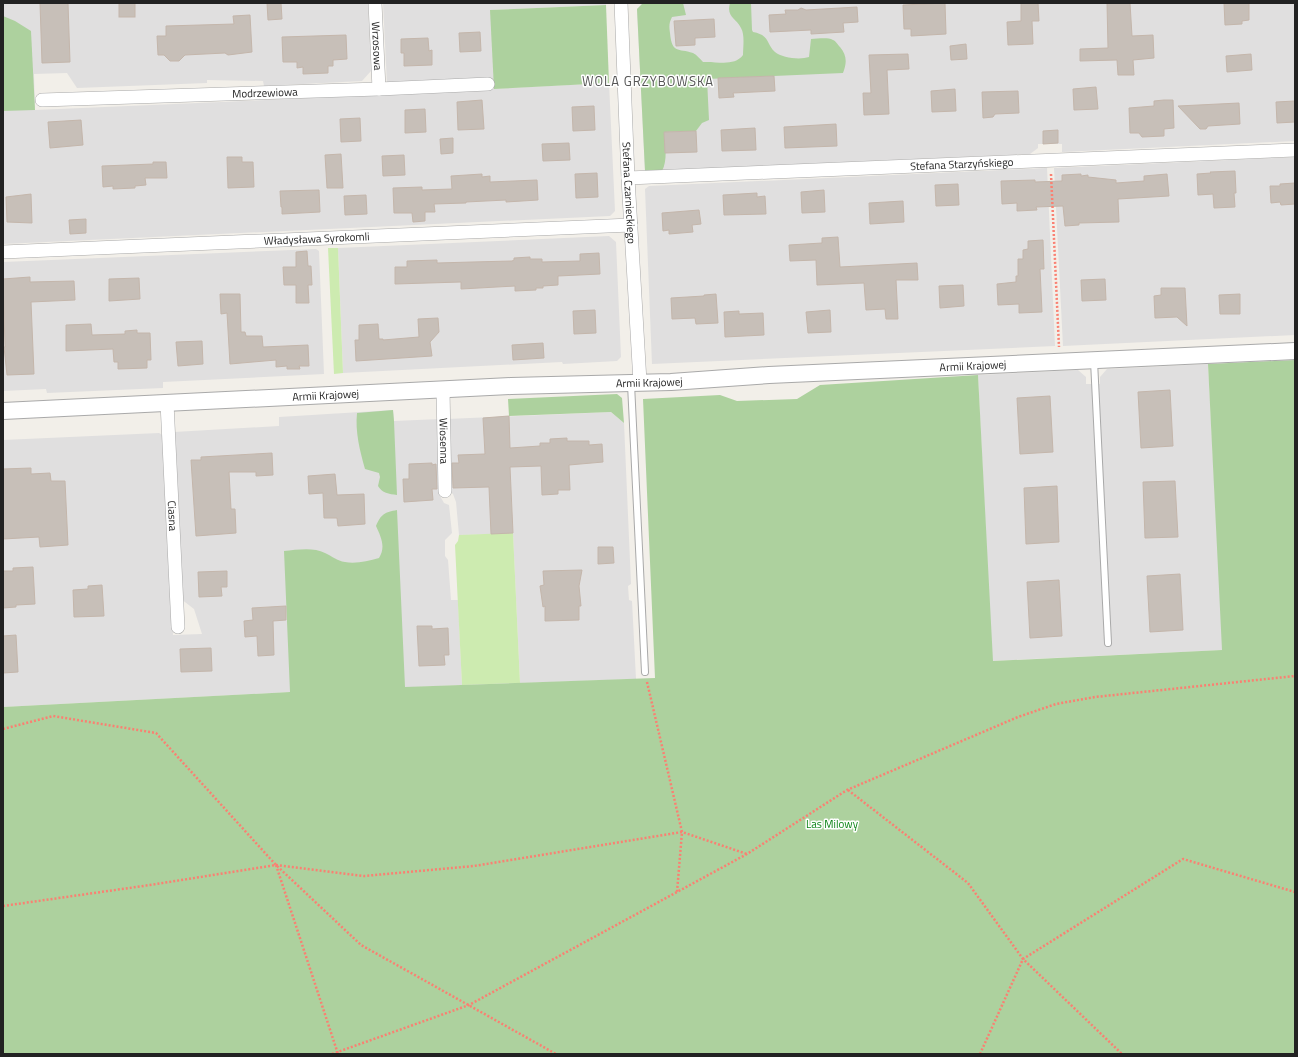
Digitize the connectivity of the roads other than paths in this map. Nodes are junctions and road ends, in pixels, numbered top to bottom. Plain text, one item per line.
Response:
1 (375, 3) edge
2 (621, 3) edge
3 (488, 84) dead end
4 (379, 89) junction
5 (42, 100) dead end
6 (1295, 150) edge
7 (628, 178) junction
8 (630, 225) junction
9 (3, 252) edge
10 (1295, 350) edge
11 (1094, 360) junction
12 (635, 382) junction
13 (443, 390) junction
14 (168, 404) junction
15 (3, 411) edge
16 (445, 491) dead end
17 (178, 627) dead end
18 (1108, 643) dead end
19 (645, 672) road end

1 - 4 street, Wrzosowa
2 - 7 street, Stefana Czarnieckiego
3 - 4 street, Modrzewiowa
4 - 5 street, Modrzewiowa
6 - 7 street, Stefana Starzyńskiego
7 - 8 street, Stefana Czarnieckiego
8 - 9 street, Władysława Syrokomli
8 - 12 street, Stefana Czarnieckiego
10 - 11 street, Armii Krajowej
11 - 12 street, Armii Krajowej
11 - 18 lane
12 - 13 street, Armii Krajowej
12 - 19 lane
13 - 14 street, Armii Krajowej
13 - 16 street, Wiosenna
14 - 15 street, Armii Krajowej
14 - 17 street, Ciasna

